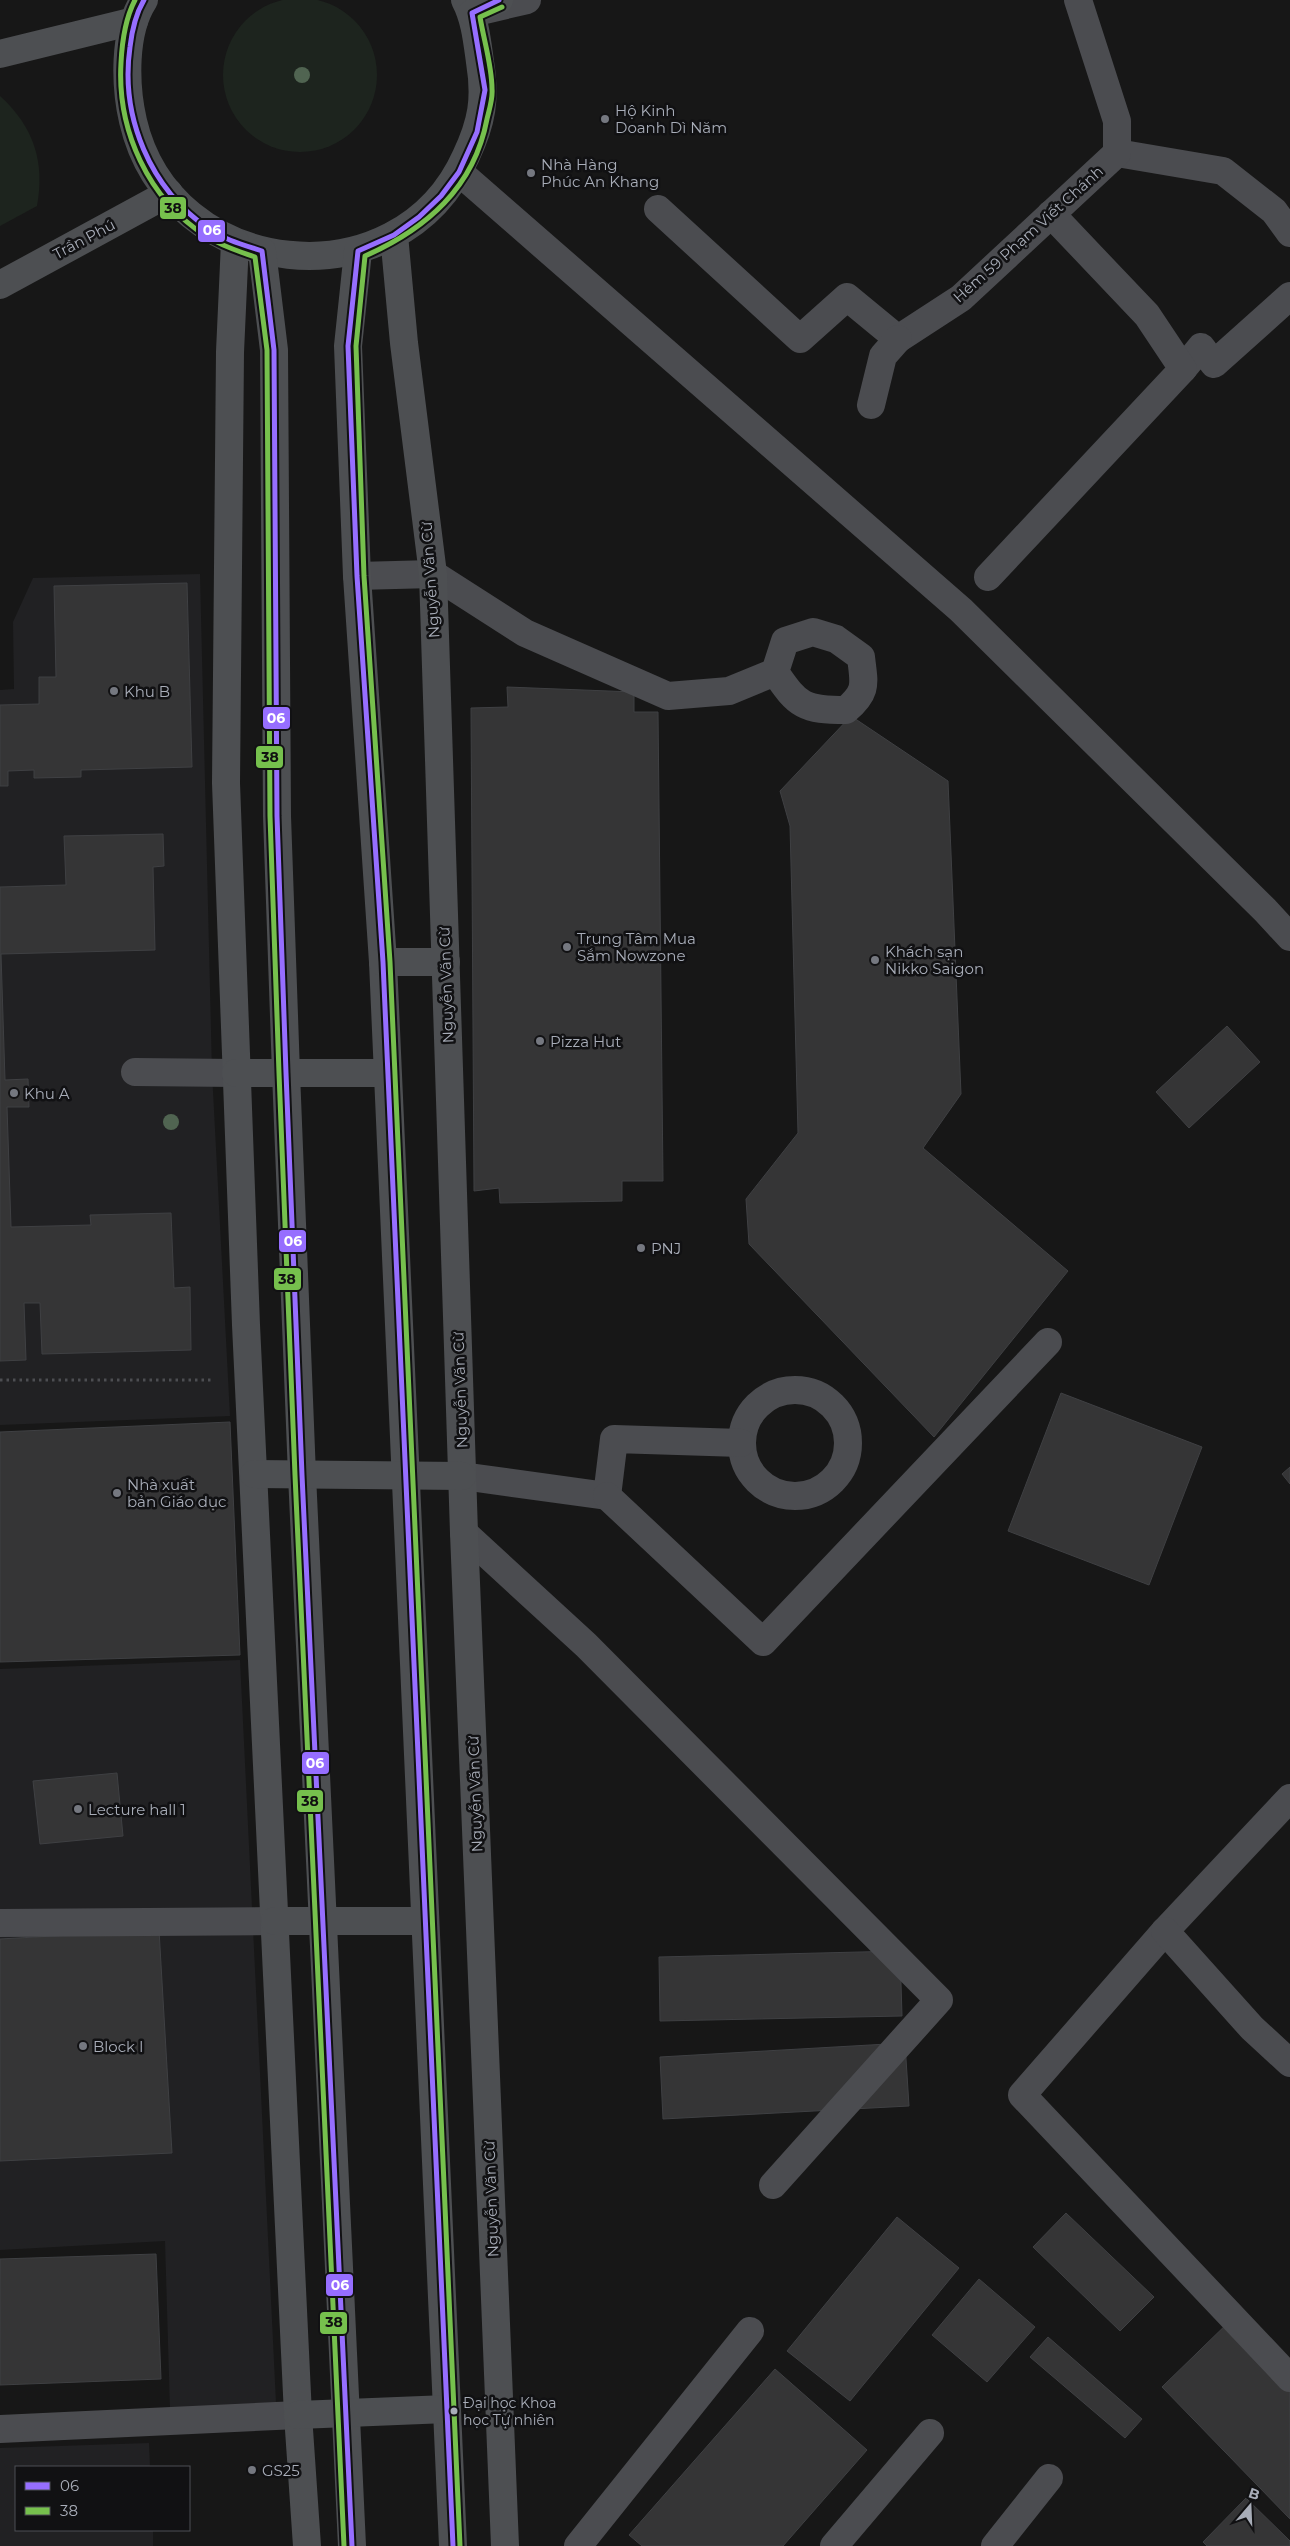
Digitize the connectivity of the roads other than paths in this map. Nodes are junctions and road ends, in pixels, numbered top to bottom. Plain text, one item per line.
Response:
1 (499, 0) edge
2 (527, 0) edge
3 (1078, 0) edge
4 (468, 7) edge
5 (139, 10) edge
6 (0, 54) edge
7 (1117, 153) junction
8 (459, 172) junction
9 (169, 193) junction
10 (658, 208) dead end
11 (1051, 214) junction
12 (1290, 233) edge
13 (394, 235) junction
14 (235, 242) junction
15 (262, 251) junction
16 (358, 251) junction
17 (0, 285) edge
18 (1290, 296) edge
19 (898, 339) junction
20 (1183, 369) junction
21 (871, 405) dead end
22 (433, 574) junction
23 (357, 576) junction
24 (988, 577) dead end
25 (775, 672) dead end
26 (1290, 937) edge
27 (383, 962) junction
28 (446, 962) junction
29 (135, 1072) dead end
30 (236, 1073) junction
31 (286, 1073) junction
32 (387, 1073) junction
33 (1048, 1342) dead end
34 (741, 1443) dead end
35 (254, 1474) junction
36 (302, 1475) junction
37 (406, 1475) junction
38 (462, 1476) junction
39 (607, 1496) junction
40 (464, 1533) junction
41 (1290, 1798) edge
42 (275, 1921) junction
43 (322, 1921) junction
44 (425, 1921) junction
45 (0, 1923) edge
46 (1165, 1931) junction
47 (1290, 2063) edge
48 (773, 2185) dead end
49 (750, 2330) dead end
50 (1290, 2378) edge
51 (447, 2409) junction
52 (346, 2413) junction
53 (298, 2415) junction
54 (0, 2429) edge
55 (930, 2433) dead end
56 (1049, 2478) dead end
57 (307, 2546) edge
58 (352, 2546) edge
59 (452, 2546) edge
60 (505, 2546) edge
61 (578, 2546) edge
62 (834, 2546) edge
63 (995, 2546) edge

1 - 4 main road
2 - 4 street
3 - 7 street, Hẻm 59 Phạm Viết Chánh
4 - 8 main road
5 - 6 main road
5 - 9 main road
7 - 11 street, Hẻm 59 Phạm Viết Chánh
7 - 12 street
8 - 13 main road
8 - 26 street
9 - 14 main road
9 - 17 main road, Trần Phú
10 - 19 street
11 - 19 street, Hẻm 59 Phạm Viết Chánh
11 - 20 street
13 - 16 main road
13 - 22 main road, Nguyễn Văn Cừ
14 - 15 main road
14 - 30 main road
15 - 16 main road
15 - 31 main road
16 - 23 main road
18 - 20 street
19 - 21 street
20 - 24 street
22 - 23 street
22 - 25 street
22 - 28 main road, Nguyễn Văn Cừ
23 - 27 main road
27 - 28 main road
27 - 32 main road
28 - 38 main road, Nguyễn Văn Cừ
29 - 30 street
30 - 31 main road
30 - 35 main road
31 - 32 main road
31 - 36 main road
32 - 37 main road
33 - 39 street
34 - 39 street
35 - 36 main road
35 - 42 main road
36 - 37 main road
36 - 43 main road
37 - 38 main road
37 - 44 main road
38 - 39 street
38 - 40 main road, Nguyễn Văn Cừ
40 - 48 street
40 - 60 main road, Nguyễn Văn Cừ
41 - 46 street
42 - 43 main road
42 - 45 street
42 - 53 main road
43 - 44 main road
43 - 52 main road
44 - 51 main road
46 - 47 street
46 - 50 street
49 - 61 street
51 - 52 main road
51 - 59 main road
52 - 53 main road
52 - 58 main road
53 - 54 street
53 - 57 main road
55 - 62 street
56 - 63 street

